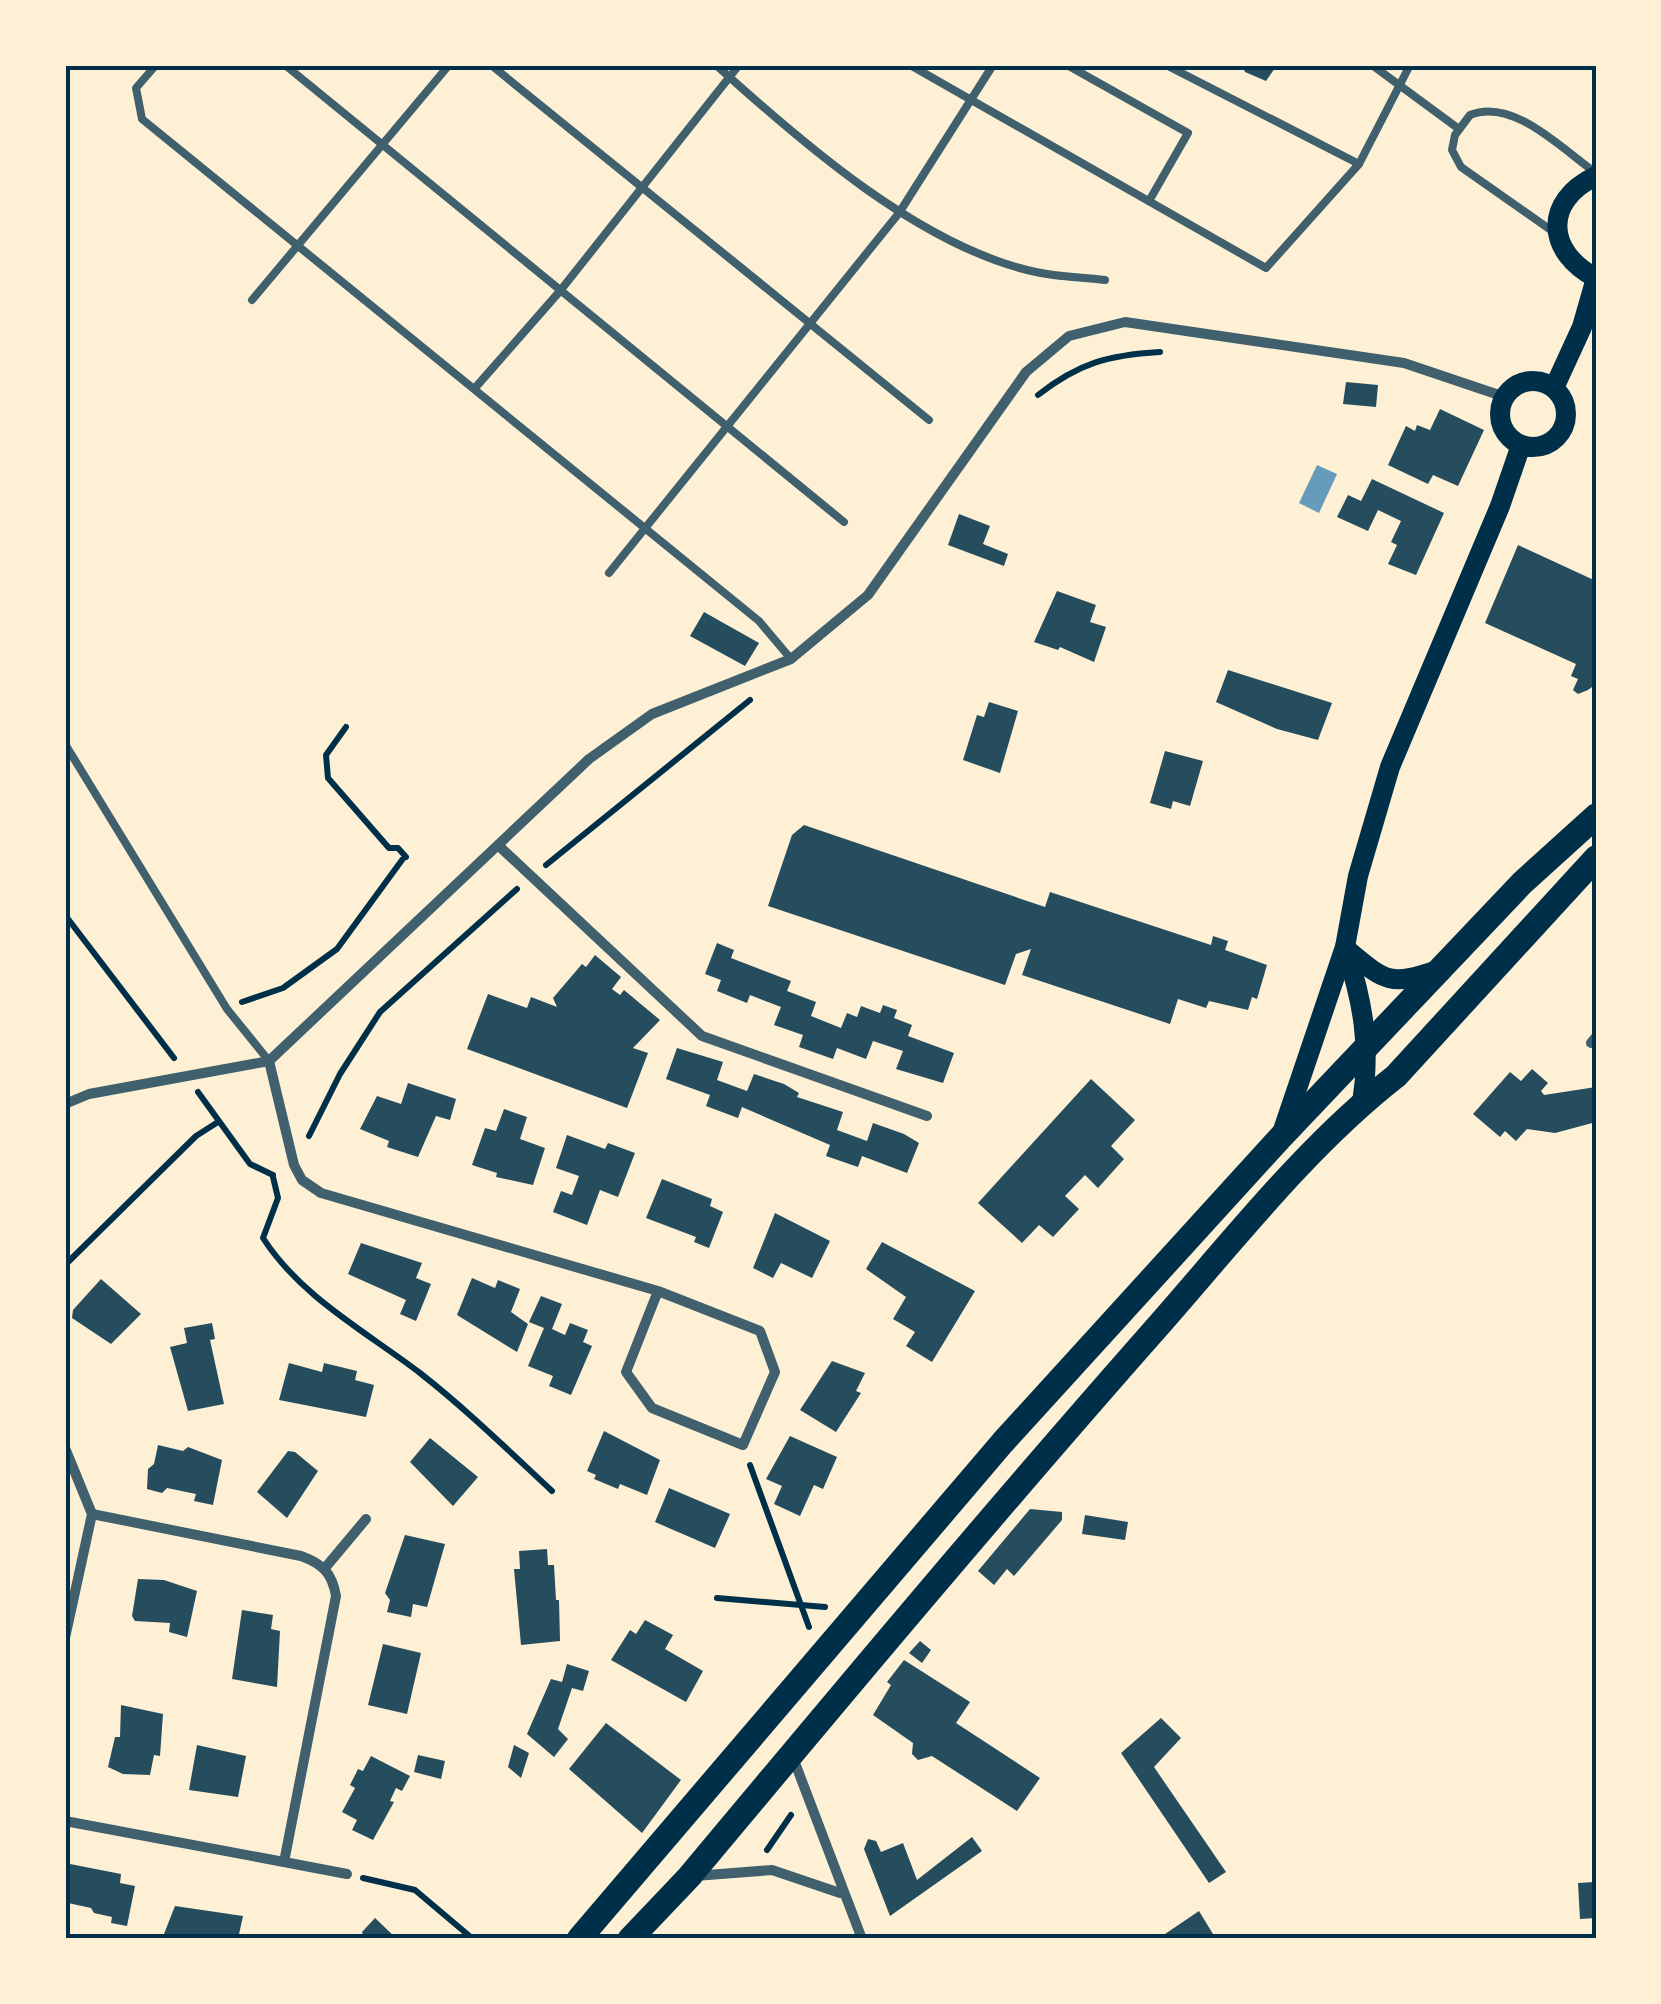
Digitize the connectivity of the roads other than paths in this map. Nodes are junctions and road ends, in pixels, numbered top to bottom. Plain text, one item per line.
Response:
1 (156, 65) edge
2 (285, 65) edge
3 (449, 65) edge
4 (492, 65) edge
5 (716, 65) edge
6 (740, 65) edge
7 (910, 65) edge
8 (993, 65) edge
9 (1066, 65) edge
10 (1166, 65) edge
11 (1372, 65) edge
12 (1410, 65) edge
13 (730, 78) junction
14 (1397, 84) junction
15 (969, 102) junction
16 (1459, 130) junction
17 (383, 146) junction
18 (1359, 164) junction
19 (1596, 175) edge
20 (641, 188) junction
21 (1149, 200) junction
22 (899, 213) junction
23 (1558, 234) junction
24 (301, 246) junction
25 (1596, 278) edge
26 (1105, 280) dead end
27 (560, 291) junction
28 (252, 300) dead end
29 (812, 323) junction
30 (475, 388) junction
31 (1554, 388) junction
32 (1505, 396) junction
33 (929, 420) dead end
34 (728, 429) junction
35 (1521, 445) junction
36 (844, 522) dead end
37 (648, 528) junction
38 (609, 572) dead end
39 (791, 659) junction
40 (65, 744) edge
41 (1596, 816) edge
42 (499, 846) junction
43 (1596, 858) edge
44 (1344, 948) junction
45 (1445, 968) junction
46 (1368, 1049) junction
47 (269, 1061) junction
48 (1362, 1103) junction
49 (65, 1104) edge
50 (928, 1116) dead end
51 (1280, 1138) junction
52 (658, 1291) junction
53 (65, 1448) edge
54 (92, 1514) junction
55 (366, 1519) dead end
56 (325, 1568) junction
57 (65, 1638) edge
58 (791, 1754) junction
59 (65, 1821) edge
60 (284, 1862) junction
61 (347, 1874) road end
62 (688, 1877) junction
63 (840, 1892) junction
64 (578, 1939) edge
65 (630, 1939) edge
66 (862, 1939) edge

1 - 24 lane
2 - 17 lane
3 - 17 lane
4 - 20 lane
5 - 13 lane
6 - 13 lane
7 - 15 lane
8 - 15 lane
9 - 21 lane
10 - 18 lane
11 - 14 lane
12 - 14 lane
13 - 20 lane
13 - 22 lane
14 - 16 lane
14 - 18 lane
15 - 21 lane
15 - 22 lane
16 - 19 lane
16 - 23 lane
17 - 24 lane
17 - 27 lane
18 - 21 lane
19 - 23 main road
20 - 27 lane
20 - 29 lane
22 - 26 lane
22 - 29 lane
23 - 25 main road
24 - 28 lane
24 - 30 lane
25 - 31 main road
27 - 30 lane
27 - 34 lane
29 - 33 lane
29 - 34 lane
30 - 37 lane
31 - 32 main road
31 - 35 main road
32 - 35 main road
32 - 39 street
34 - 36 lane
34 - 37 lane
35 - 44 main road
37 - 38 lane
37 - 39 lane
39 - 42 street
40 - 47 lane
41 - 45 main road
42 - 47 street
42 - 50 street
43 - 48 main road
44 - 45 main road
44 - 46 main road
44 - 51 main road
45 - 46 main road
46 - 48 main road
46 - 51 main road
47 - 49 street
47 - 52 street
48 - 58 main road
51 - 64 main road
52 - 52 street
53 - 54 street
54 - 56 street
54 - 57 street
55 - 56 street
56 - 60 street
58 - 62 main road
58 - 63 street
59 - 60 street
60 - 61 street
62 - 63 street
62 - 65 main road
63 - 66 street

